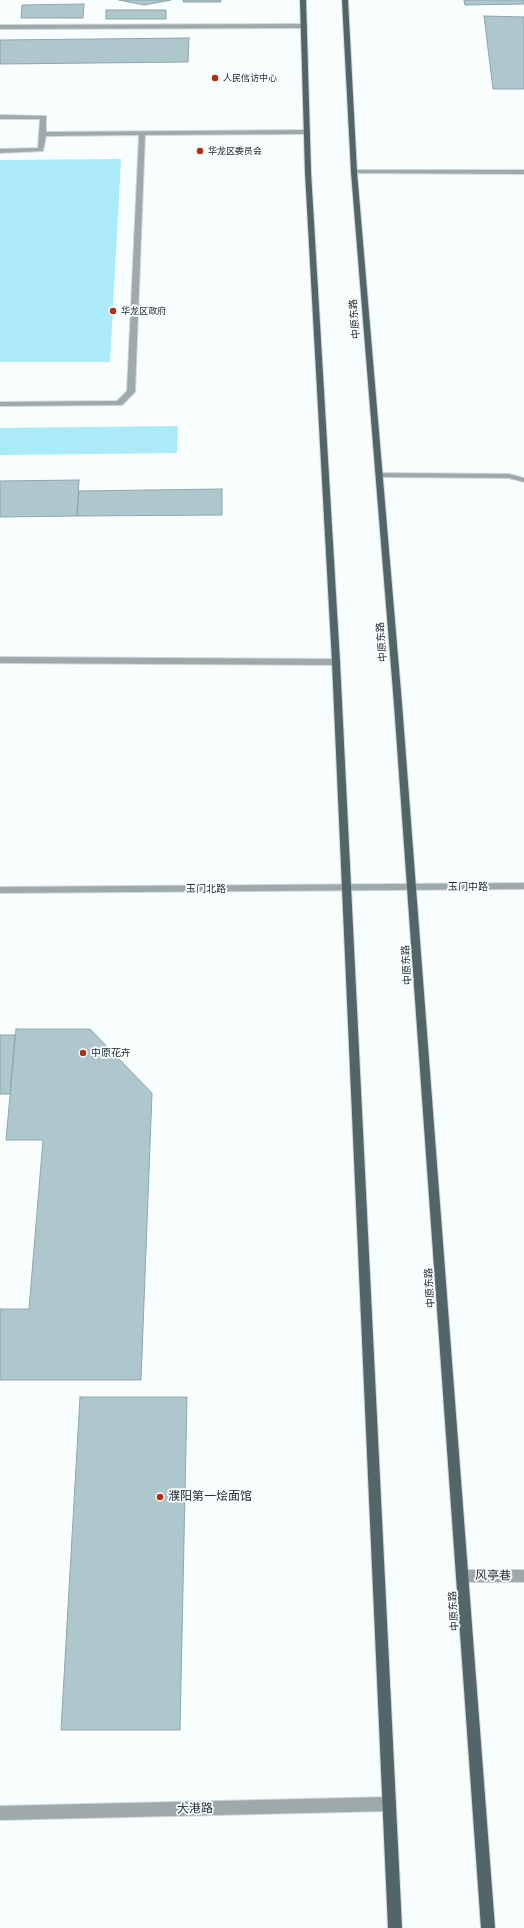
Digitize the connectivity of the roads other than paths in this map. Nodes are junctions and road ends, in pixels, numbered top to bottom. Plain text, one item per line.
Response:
1 (303, 0) edge
2 (344, 0) edge
3 (304, 26) junction
4 (0, 27) edge
5 (0, 117) edge
6 (306, 132) junction
7 (142, 133) junction
8 (42, 134) junction
9 (0, 151) edge
10 (354, 172) junction
11 (524, 172) edge
12 (0, 404) edge
13 (379, 475) junction
14 (524, 480) edge
15 (0, 660) edge
16 (336, 662) junction
17 (524, 886) edge
18 (412, 887) junction
19 (347, 888) junction
20 (0, 890) edge
21 (462, 1576) junction
22 (524, 1576) edge
23 (389, 1804) junction
24 (0, 1813) edge
25 (395, 1928) edge
26 (488, 1928) edge

1 - 3 main road
2 - 10 main road, 中原东路
3 - 4 street
3 - 6 main road
5 - 8 street
6 - 7 street
6 - 16 main road
7 - 8 street
7 - 12 street
8 - 9 street
10 - 11 street
10 - 13 main road, 中原东路
13 - 14 street
13 - 18 main road, 中原东路
15 - 16 street
16 - 19 main road
17 - 18 street, 玉门中路
18 - 19 street, 玉门北路
18 - 21 main road, 中原东路
19 - 20 street, 玉门北路
19 - 23 main road
21 - 22 street, 风亭巷
21 - 26 main road, 中原东路
23 - 24 street, 大港路
23 - 25 main road

